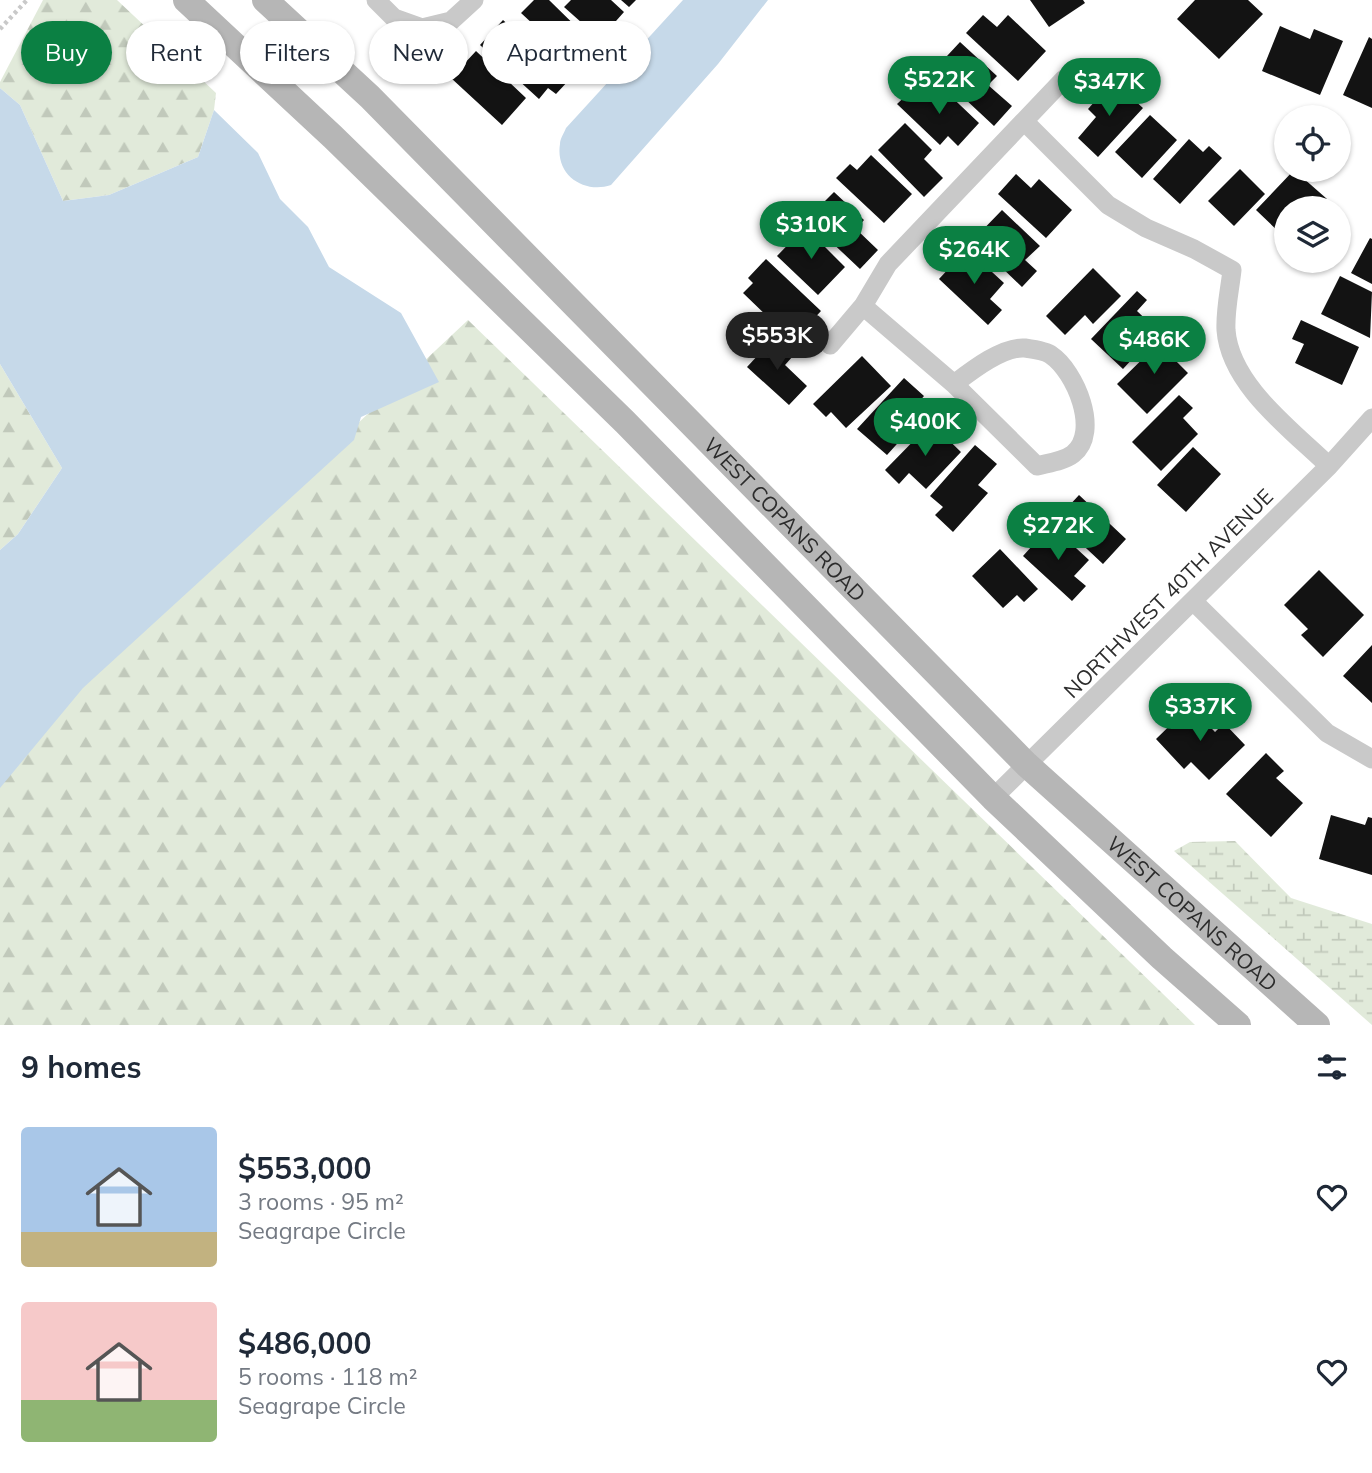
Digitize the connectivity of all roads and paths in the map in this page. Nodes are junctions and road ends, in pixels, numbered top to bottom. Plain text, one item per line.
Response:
1 (27, 0) edge
2 (186, 0) edge
3 (265, 0) edge
4 (376, 0) edge
5 (474, 0) edge
6 (0, 29) edge
7 (1064, 79) dead end
8 (1025, 122) junction
9 (863, 306) junction
10 (830, 345) dead end
11 (954, 384) junction
12 (1372, 418) edge
13 (1329, 466) junction
14 (1193, 601) junction
15 (1372, 759) edge
16 (1026, 764) junction
17 (993, 798) junction
18 (1238, 1025) edge
19 (1317, 1025) edge

1 - 6 path
2 - 17 main road
3 - 16 main road, WEST COPANS ROAD
4 - 5 street
7 - 8 street
8 - 9 street
8 - 13 street
9 - 10 street
9 - 11 street
11 - 11 street
12 - 13 street, NORTHWEST 40TH AVENUE
13 - 14 street, NORTHWEST 40TH AVENUE
14 - 15 street
14 - 16 street, NORTHWEST 40TH AVENUE
16 - 17 street, NORTHWEST 40TH AVENUE
16 - 19 main road, WEST COPANS ROAD
17 - 18 main road

